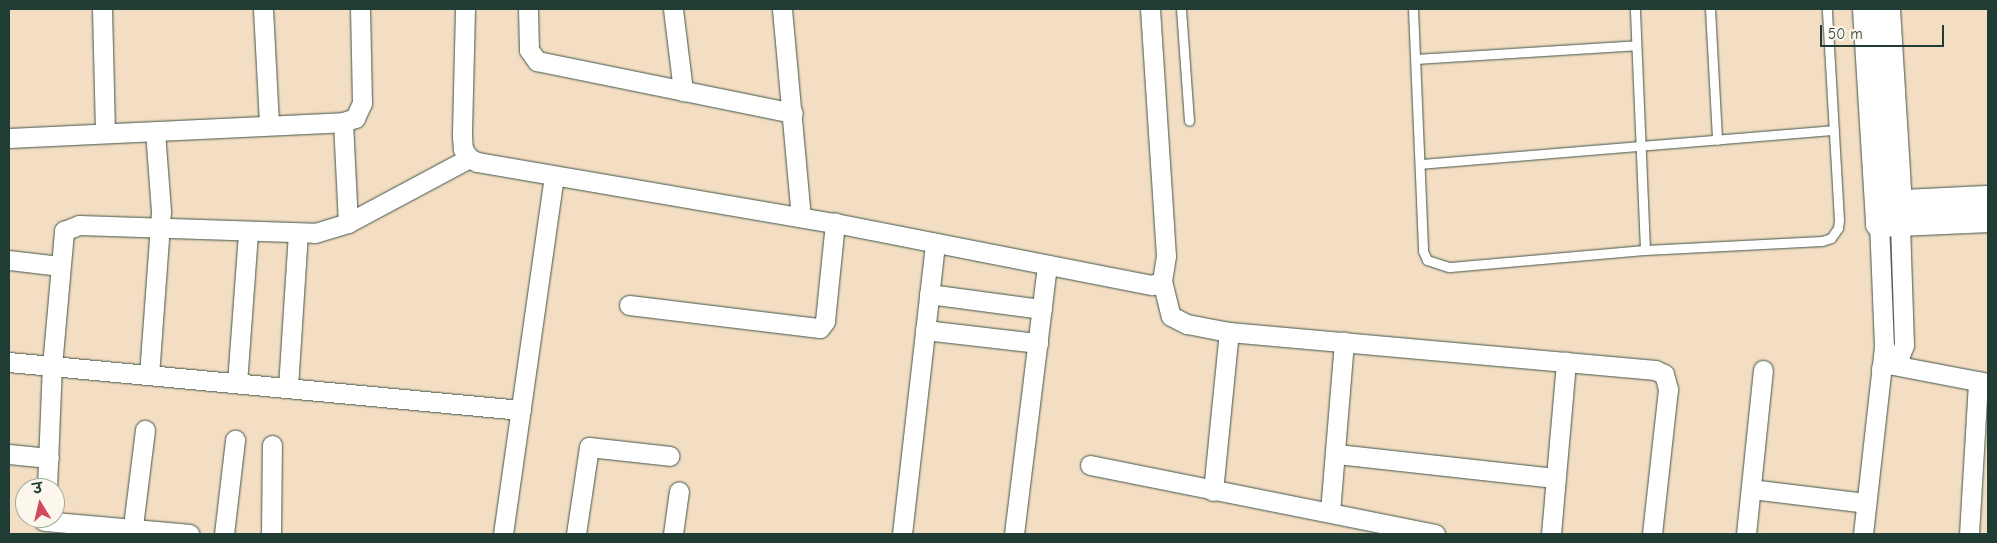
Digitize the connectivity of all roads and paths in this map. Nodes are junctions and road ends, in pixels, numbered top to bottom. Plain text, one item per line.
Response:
1 (102, 9) edge
2 (263, 9) edge
3 (360, 9) edge
4 (465, 9) edge
5 (528, 9) edge
6 (673, 9) edge
7 (782, 9) edge
8 (1150, 9) edge
9 (1182, 9) edge
10 (1414, 9) edge
11 (1634, 9) edge
12 (1710, 9) edge
13 (1827, 9) edge
14 (1866, 9) edge
15 (1887, 9) edge
16 (1636, 45) junction
17 (1416, 59) junction
18 (683, 91) junction
19 (792, 113) junction
20 (1189, 121) dead end
21 (343, 122) junction
22 (269, 125) junction
23 (1834, 130) junction
24 (155, 131) junction
25 (105, 133) junction
26 (9, 138) edge
27 (1717, 140) junction
28 (1641, 147) junction
29 (469, 158) junction
30 (1420, 164) junction
31 (554, 176) junction
32 (1988, 199) edge
33 (1889, 214) junction
34 (801, 218) junction
35 (1988, 219) edge
36 (348, 223) junction
37 (835, 223) junction
38 (160, 228) junction
39 (248, 232) junction
40 (298, 234) junction
41 (935, 243) junction
42 (1645, 250) junction
43 (9, 260) edge
44 (1047, 264) junction
45 (59, 266) junction
46 (1162, 281) junction
47 (929, 294) junction
48 (629, 305) dead end
49 (1042, 309) junction
50 (925, 330) junction
51 (1229, 332) junction
52 (1344, 342) junction
53 (1038, 344) junction
54 (9, 362) edge
55 (1566, 362) junction
56 (52, 366) junction
57 (1885, 366) junction
58 (1763, 370) dead end
59 (149, 375) junction
60 (1983, 382) edge
61 (237, 383) junction
62 (288, 387) junction
63 (521, 410) junction
64 (145, 430) dead end
65 (235, 440) dead end
66 (272, 445) dead end
67 (9, 454) edge
68 (1337, 454) junction
69 (670, 456) dead end
70 (50, 458) junction
71 (1090, 465) dead end
72 (48, 478) edge
73 (1555, 478) junction
74 (1751, 489) junction
75 (679, 491) dead end
76 (1212, 491) junction
77 (1866, 503) junction
78 (1330, 512) junction
79 (65, 526) edge
80 (132, 531) edge
81 (189, 534) edge
82 (224, 534) edge
83 (271, 534) edge
84 (503, 534) edge
85 (576, 534) edge
86 (673, 534) edge
87 (902, 534) edge
88 (1014, 534) edge
89 (1436, 534) edge
90 (1551, 534) edge
91 (1652, 534) edge
92 (1746, 534) edge
93 (1863, 534) edge
94 (1969, 534) edge

1 - 25 street
2 - 22 street
3 - 21 street
4 - 29 street
5 - 18 street
6 - 18 street
7 - 19 street
8 - 46 street
9 - 20 lane
10 - 17 lane
11 - 16 lane
12 - 27 lane
13 - 23 lane
14 - 33 street
15 - 33 street
16 - 17 lane
16 - 28 lane
17 - 30 lane
18 - 19 street
19 - 34 street
21 - 22 street
21 - 36 street
22 - 24 street
23 - 27 lane
23 - 42 lane
24 - 25 street
24 - 38 street
25 - 26 street
27 - 28 lane
28 - 30 lane
28 - 42 lane
29 - 31 street
29 - 36 street
30 - 42 lane
31 - 34 street
31 - 63 street
32 - 33 street
33 - 35 street
33 - 57 street
34 - 37 street
36 - 40 street
37 - 41 street
37 - 48 street
38 - 39 street
38 - 45 street
38 - 59 street
39 - 40 street
39 - 61 street
40 - 62 street
41 - 44 street
41 - 47 street
43 - 45 street
44 - 46 street
44 - 49 street
45 - 56 street
46 - 51 street
47 - 49 street
47 - 50 street
49 - 53 street
50 - 53 street
50 - 87 street
51 - 52 street
51 - 76 street
52 - 55 street
52 - 68 street
53 - 88 street
54 - 56 street
55 - 73 street
55 - 91 street
56 - 59 street
56 - 70 street
57 - 60 street
57 - 77 street
58 - 74 street
59 - 61 street
60 - 94 street
61 - 62 street
62 - 63 street
63 - 84 street
64 - 80 street
65 - 82 street
66 - 83 street
67 - 70 street
68 - 73 street
68 - 78 street
69 - 85 street
70 - 72 street
71 - 76 street
73 - 90 street
74 - 77 street
74 - 92 street
75 - 86 street
76 - 78 street
77 - 93 street
78 - 89 street
79 - 80 street
80 - 81 street

